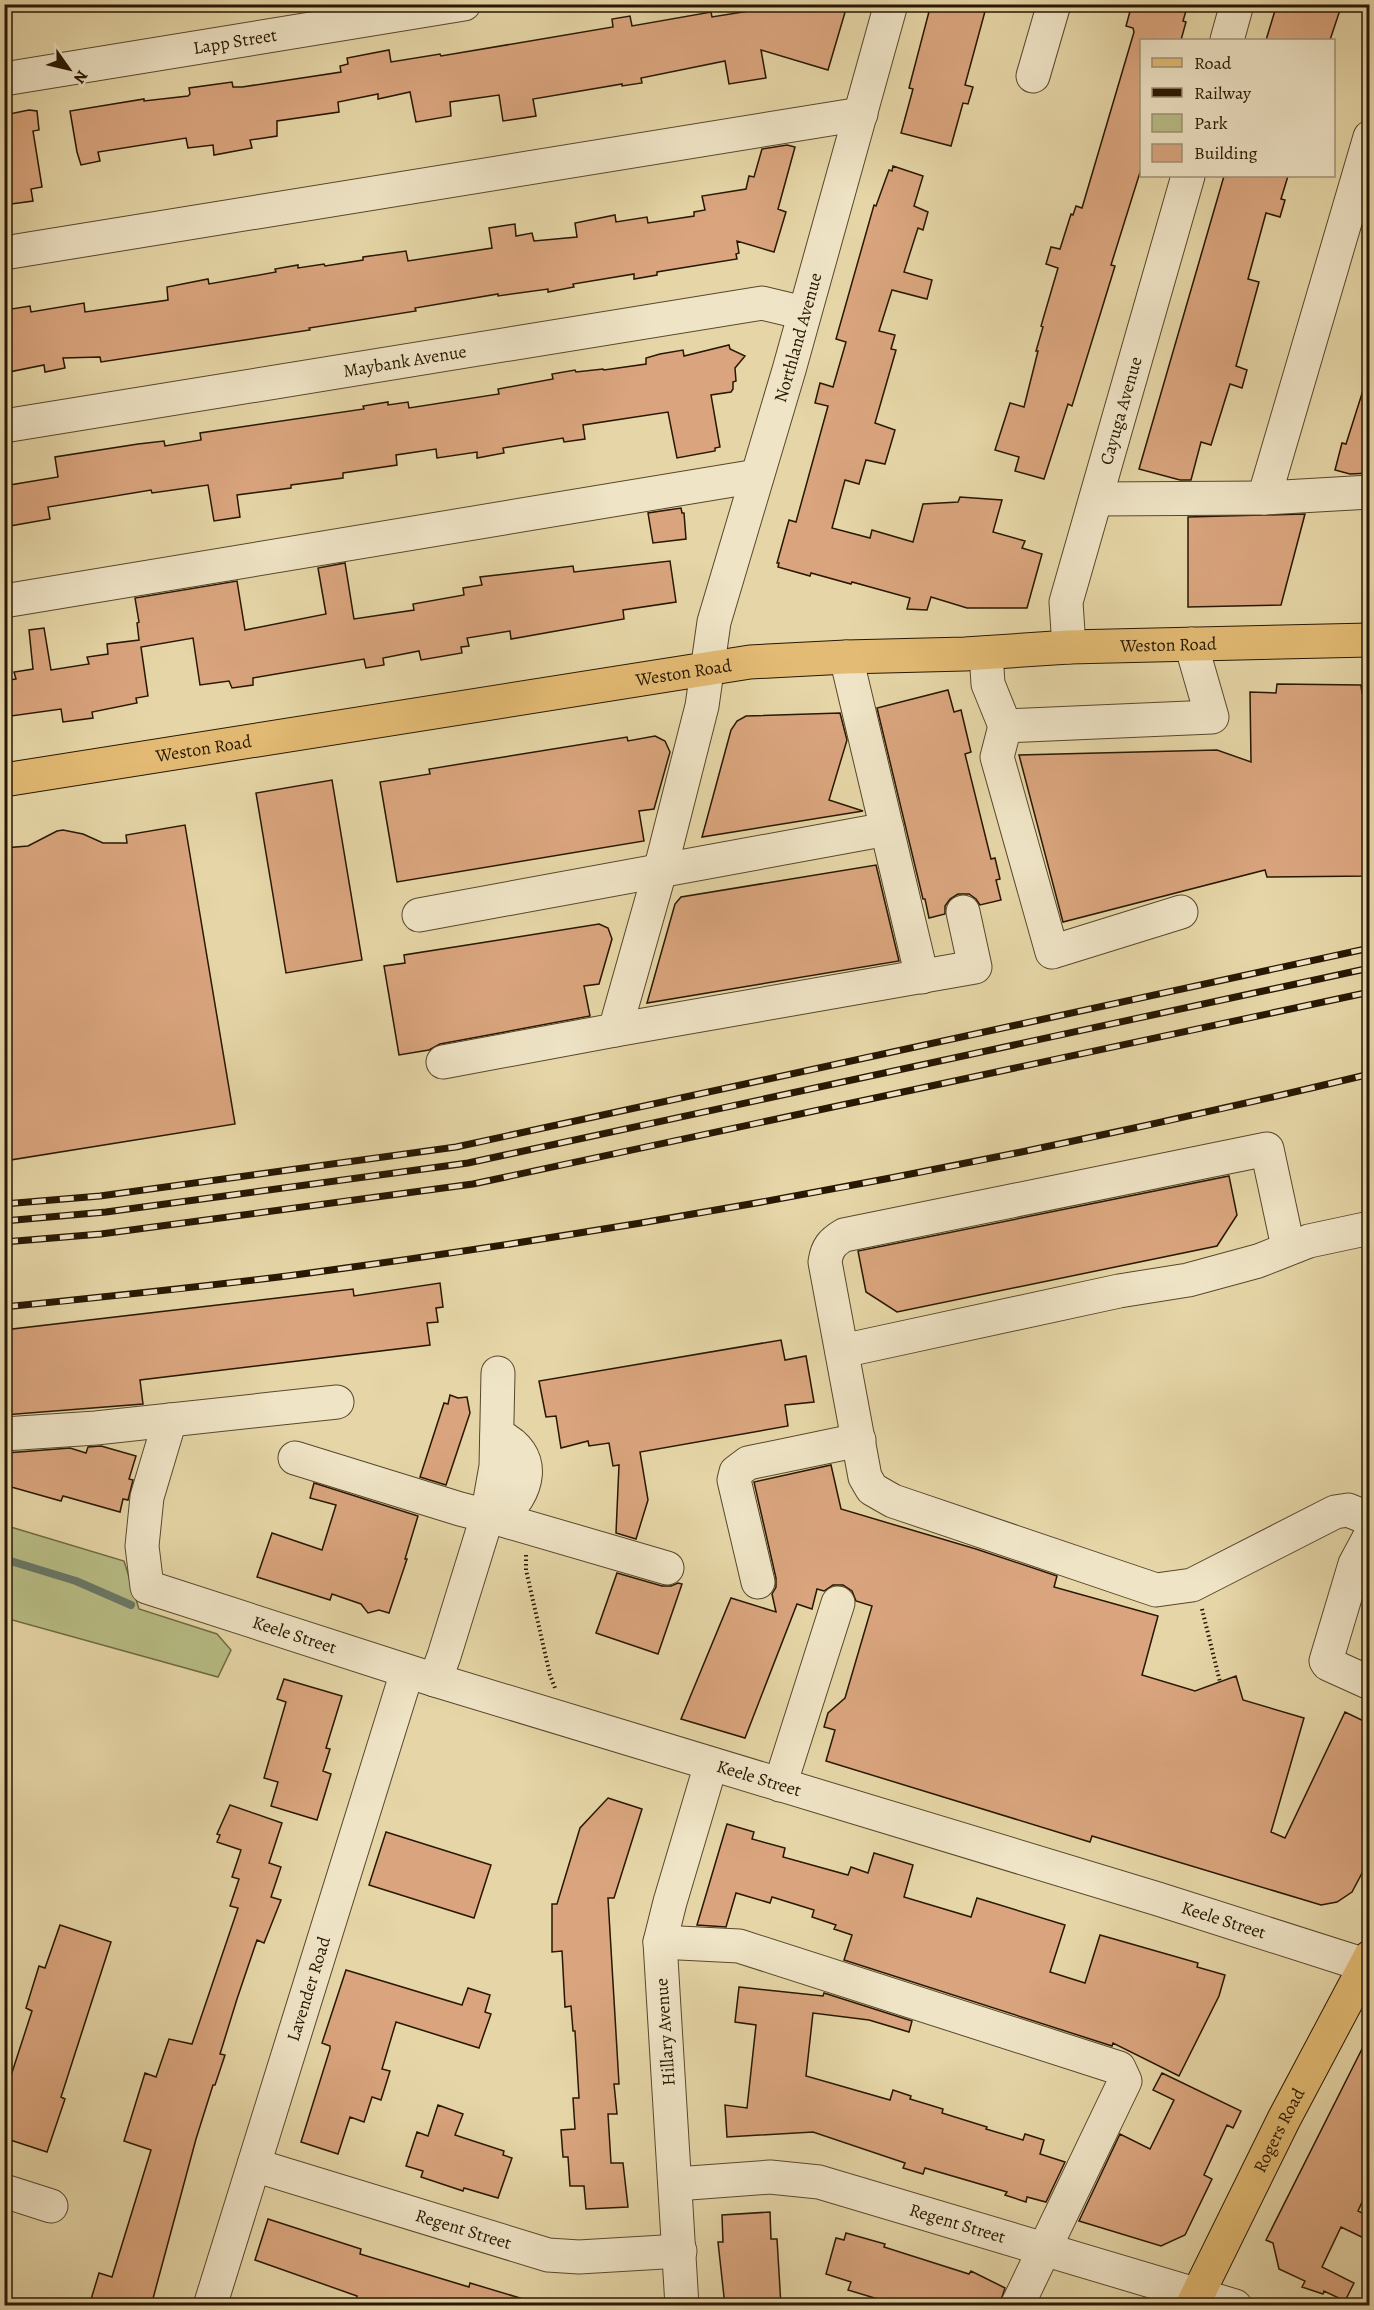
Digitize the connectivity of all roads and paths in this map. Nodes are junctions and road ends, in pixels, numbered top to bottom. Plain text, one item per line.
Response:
1 (464, 4) edge
2 (891, 4) edge
3 (1054, 4) edge
4 (1237, 4) edge
5 (1227, 39) edge
6 (1033, 76) dead end
7 (4, 78) edge
8 (861, 114) junction
9 (1370, 137) edge
10 (1188, 177) edge
11 (4, 253) edge
12 (804, 314) junction
13 (4, 426) edge
14 (757, 476) junction
15 (1370, 492) edge
16 (1264, 498) junction
17 (1096, 499) junction
18 (4, 601) edge
19 (1370, 640) edge
20 (1191, 644) junction
21 (1069, 646) junction
22 (986, 653) junction
23 (846, 657) junction
24 (706, 668) junction
25 (1005, 726) junction
26 (4, 780) edge
27 (887, 830) junction
28 (660, 872) junction
29 (963, 912) dead end
30 (1181, 912) dead end
31 (419, 915) dead end
32 (922, 976) junction
33 (615, 1030) junction
34 (443, 1062) dead end
35 (1370, 1228) edge
36 (1288, 1247) junction
37 (842, 1351) junction
38 (498, 1373) dead end
39 (337, 1402) dead end
40 (170, 1420) junction
41 (4, 1434) edge
42 (859, 1440) junction
43 (296, 1458) dead end
44 (1370, 1519) edge
45 (505, 1521) junction
46 (1370, 1536) edge
47 (667, 1568) dead end
48 (1361, 1580) edge
49 (758, 1582) dead end
50 (838, 1603) dead end
51 (1201, 1605) dead end
52 (421, 1676) junction
53 (1367, 1676) edge
54 (1220, 1682) dead end
55 (555, 1688) dead end
56 (711, 1764) junction
57 (780, 1785) junction
58 (660, 1942) junction
59 (1368, 1963) edge
60 (254, 2165) junction
61 (676, 2184) junction
62 (4, 2192) edge
63 (51, 2206) dead end
64 (1045, 2250) junction
65 (680, 2251) junction
66 (1195, 2300) edge
67 (210, 2306) edge
68 (682, 2306) edge
69 (1017, 2306) edge
70 (1234, 2306) edge

1 - 7 street, Lapp Street
2 - 8 street, Northland Avenue
3 - 6 street
4 - 5 street
8 - 11 street
8 - 12 street, Northland Avenue
9 - 16 street
10 - 17 street, Cayuga Avenue
12 - 13 street, Maybank Avenue
12 - 14 street, Northland Avenue
14 - 18 street
14 - 24 street, Northland Avenue
15 - 16 street
16 - 17 street
17 - 21 street, Cayuga Avenue
19 - 20 main road, Weston Road
20 - 21 main road, Weston Road
20 - 25 street
21 - 22 main road, Weston Road
22 - 23 main road, Weston Road
22 - 25 street
23 - 24 main road, Weston Road
23 - 27 street
24 - 26 main road, Weston Road
24 - 28 street, Northland Avenue
25 - 30 street
27 - 28 street
27 - 32 street
28 - 31 street
28 - 33 street, Northland Avenue
29 - 32 street
32 - 33 street
33 - 34 street
35 - 36 street
36 - 37 street
36 - 37 street
37 - 42 street
38 - 45 street, Lavender Road
39 - 40 street
40 - 41 street
40 - 52 street, Keele Street
42 - 44 street
42 - 49 street
43 - 45 street
45 - 47 street
45 - 52 street, Lavender Road
45 - 55 path
46 - 48 street
48 - 53 street
50 - 57 street
51 - 54 path
52 - 56 street, Keele Street
52 - 60 street, Lavender Road
56 - 57 street, Keele Street
56 - 58 street, Hillary Avenue
57 - 59 street, Keele Street
58 - 61 street, Hillary Avenue
58 - 64 street
59 - 66 main road, Rogers Road
60 - 65 street, Regent Street
60 - 67 street, Lavender Road
61 - 64 street, Regent Street
61 - 65 street, Hillary Avenue
62 - 63 street
64 - 66 street, Regent Street
64 - 69 street
65 - 68 street, Hillary Avenue
66 - 70 street, Regent Street

